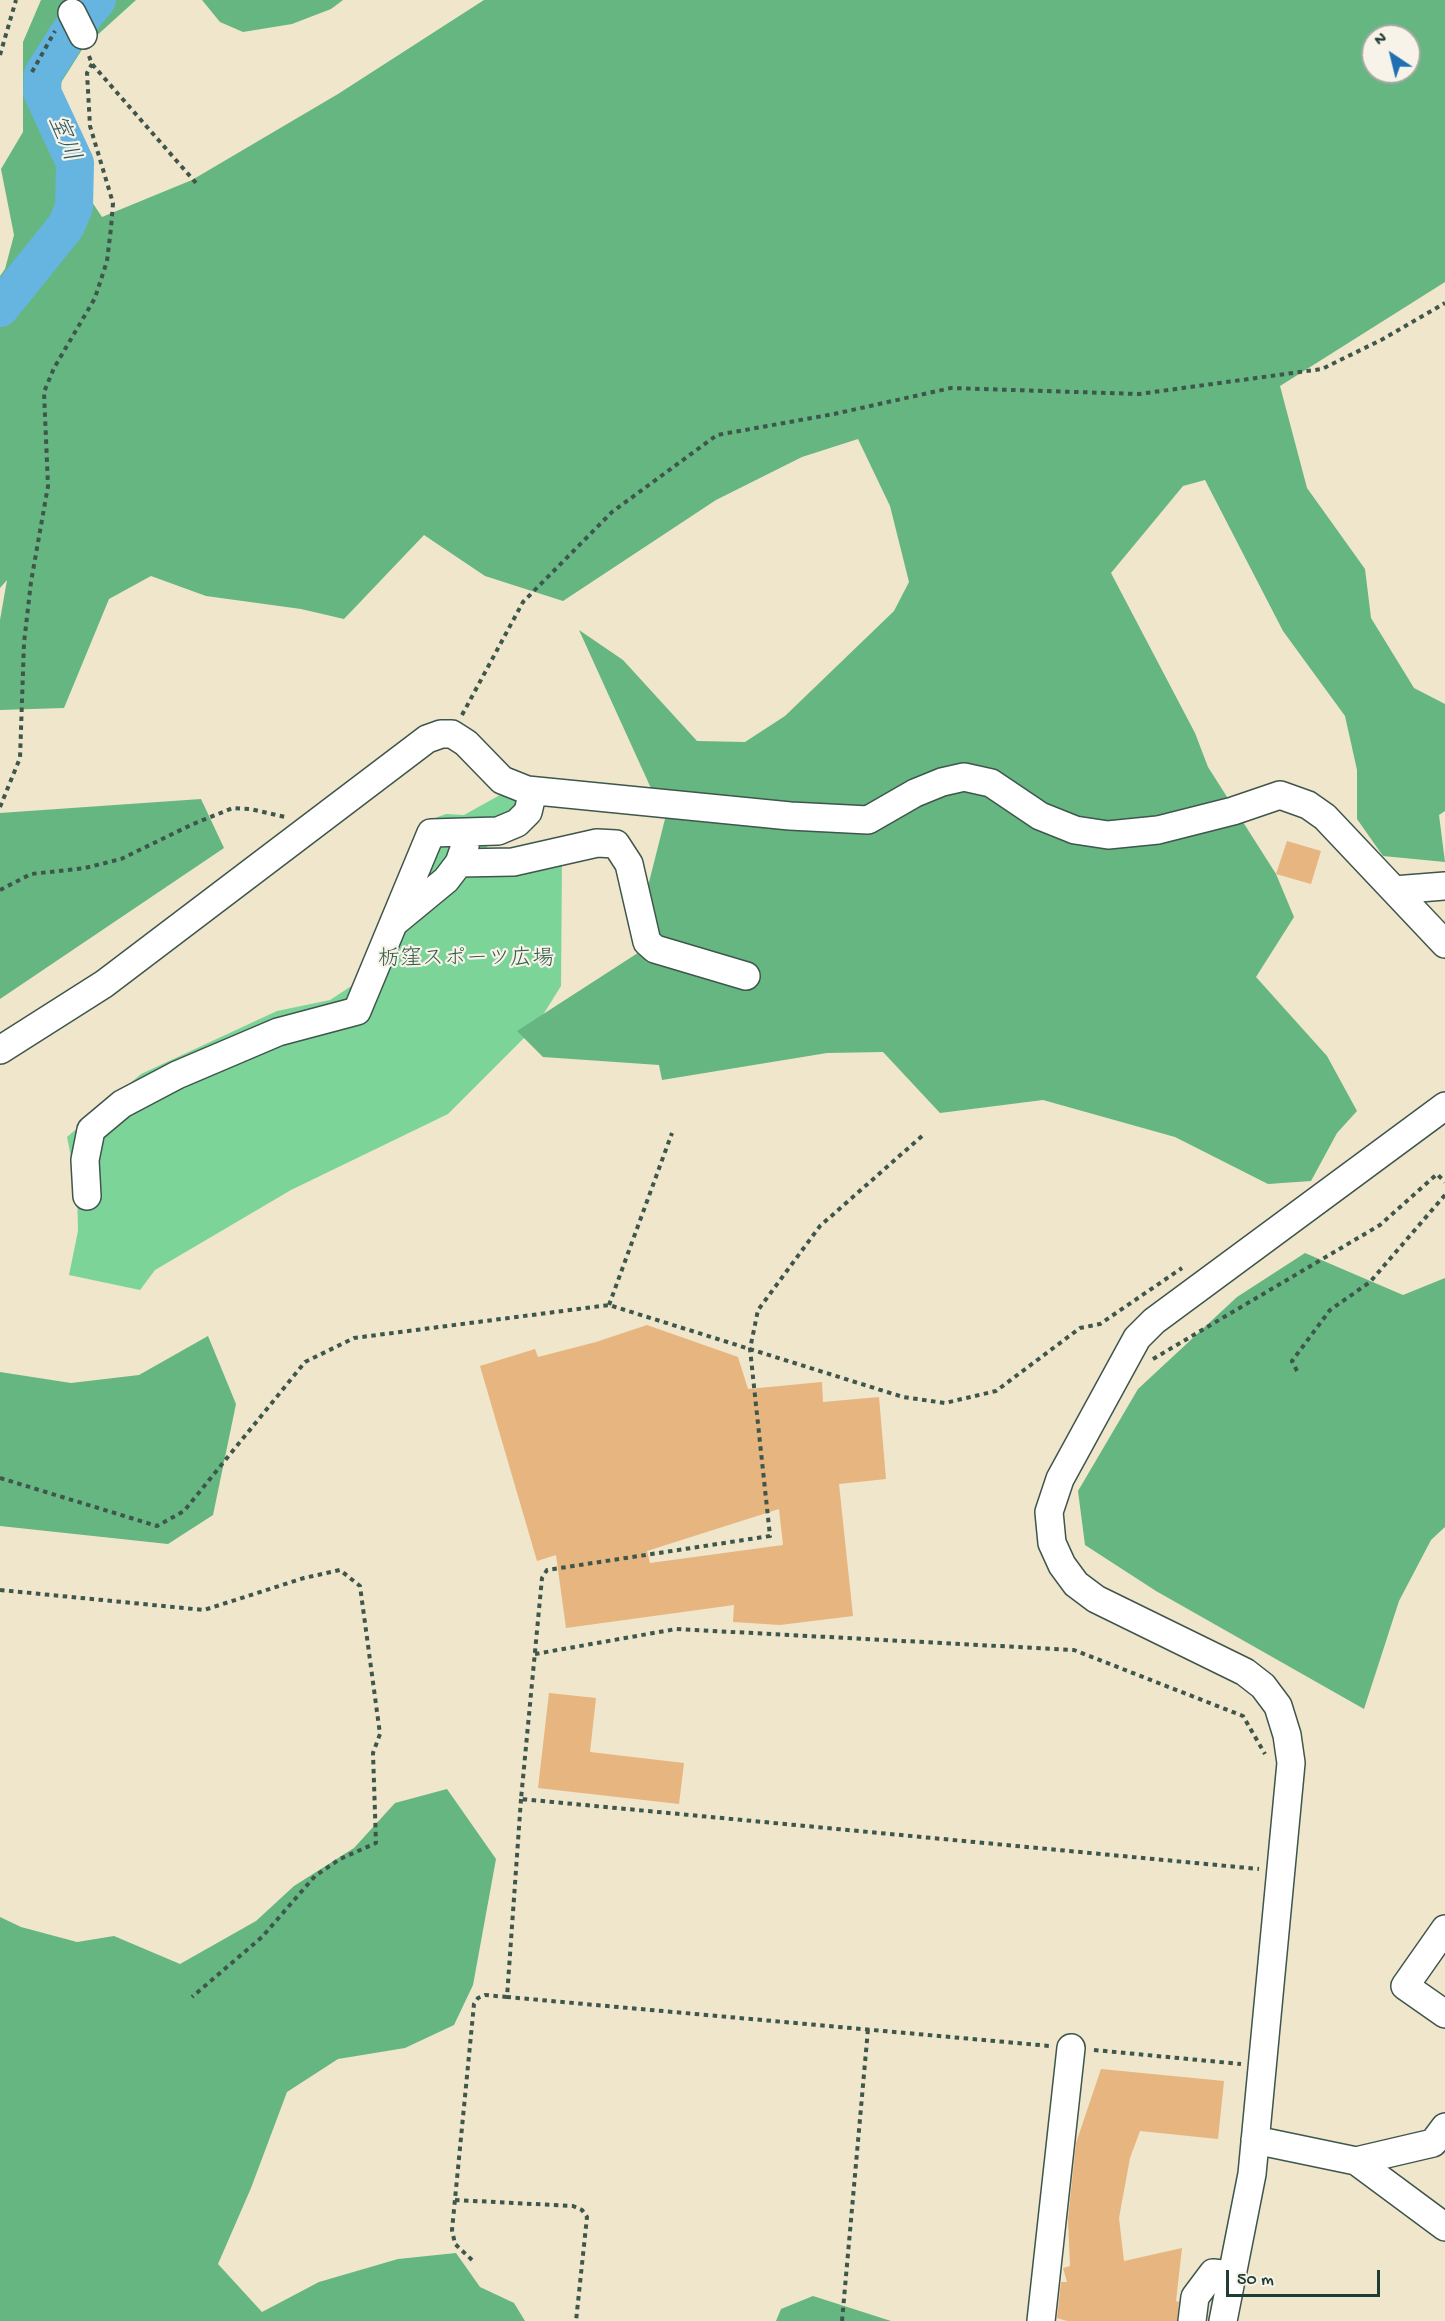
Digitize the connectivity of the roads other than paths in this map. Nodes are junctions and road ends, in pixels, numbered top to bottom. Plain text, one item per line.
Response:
1 (533, 791) junction
2 (469, 834) junction
3 (459, 863) junction
4 (1445, 886) edge
5 (1394, 890) junction
6 (392, 925) junction
7 (1445, 944) edge
8 (746, 976) dead end
9 (0, 1050) edge
10 (1445, 1106) edge
11 (87, 1196) dead end
12 (1445, 1929) edge
13 (1445, 2013) edge
14 (1071, 2048) road end
15 (1445, 2127) edge
16 (1255, 2140) junction
17 (1356, 2161) junction
18 (1445, 2227) edge
19 (1232, 2275) junction
20 (1041, 2321) edge
21 (1192, 2321) edge
22 (1223, 2321) edge

1 - 2 street
1 - 5 street
1 - 9 street
2 - 3 street
2 - 6 street
3 - 6 street
3 - 8 street
4 - 5 street
5 - 7 street
6 - 11 street
10 - 16 street
12 - 13 street
14 - 20 street
15 - 17 street
16 - 17 street
16 - 19 street
17 - 18 street
19 - 21 street
19 - 22 street

